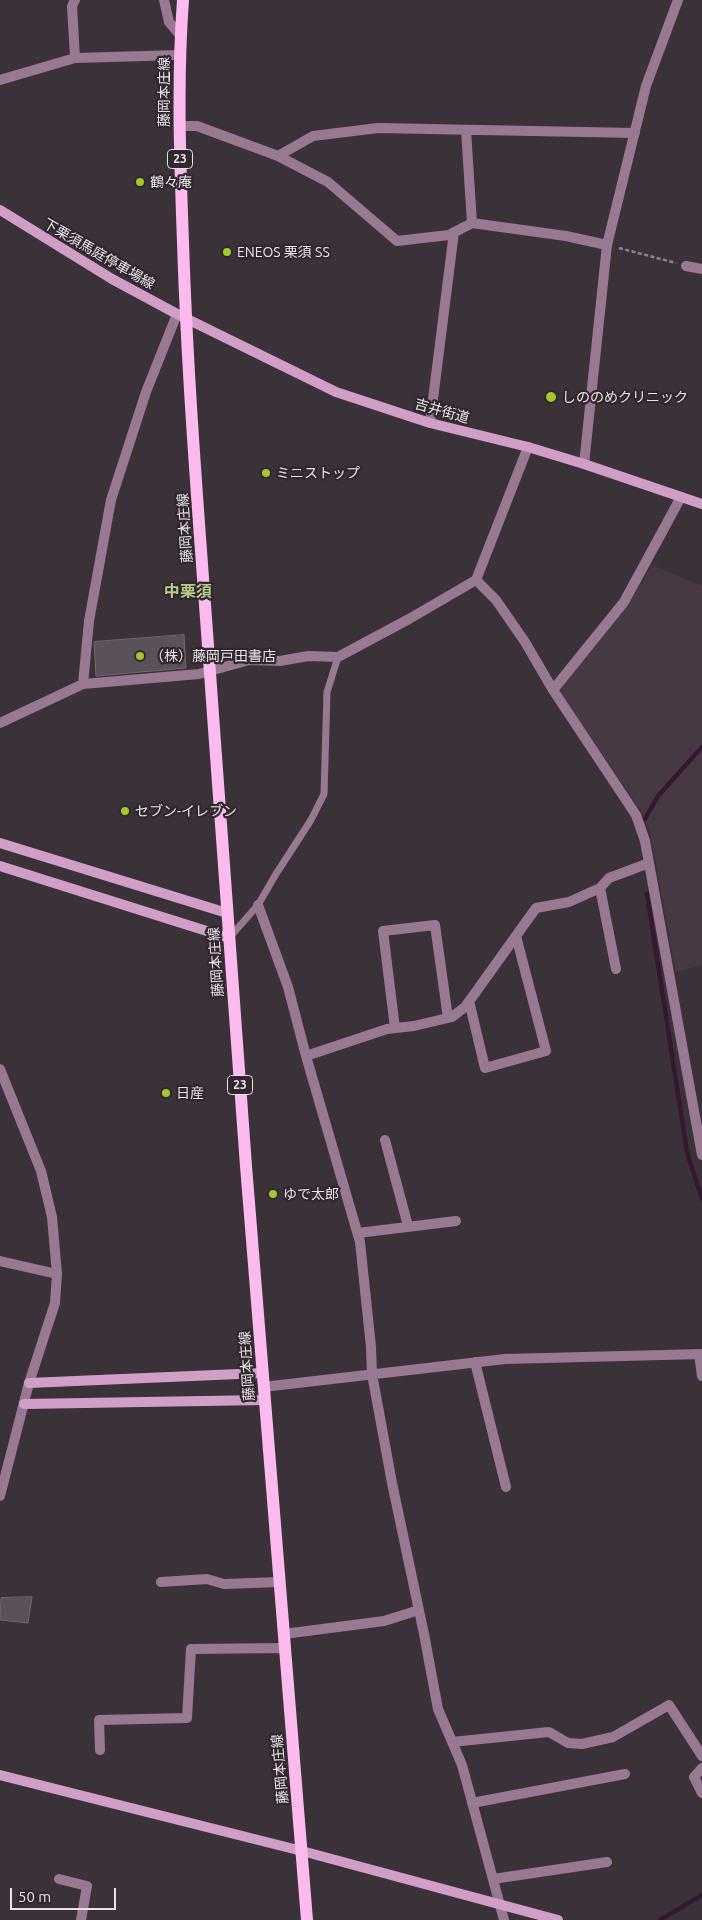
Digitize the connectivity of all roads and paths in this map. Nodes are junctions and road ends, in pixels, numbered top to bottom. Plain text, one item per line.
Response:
1 (75, 0) edge
2 (164, 0) edge
3 (183, 0) edge
4 (678, 0) edge
5 (180, 35) junction
6 (179, 55) junction
7 (75, 58) junction
8 (0, 80) edge
9 (179, 126) junction
10 (466, 130) junction
11 (635, 133) junction
12 (278, 156) junction
13 (0, 210) edge
14 (472, 223) junction
15 (454, 232) junction
16 (608, 245) junction
17 (686, 266) joint
18 (702, 269) edge
19 (181, 316) junction
20 (430, 423) junction
21 (528, 447) junction
22 (584, 464) junction
23 (681, 497) junction
24 (702, 504) edge
25 (476, 580) junction
26 (338, 656) junction
27 (210, 672) junction
28 (83, 684) junction
29 (553, 690) junction
30 (0, 723) edge
31 (0, 843) edge
32 (649, 863) junction
33 (0, 866) edge
34 (600, 888) junction
35 (258, 905) junction
36 (227, 913) junction
37 (516, 936) junction
38 (229, 938) junction
39 (616, 969) dead end
40 (469, 1001) junction
41 (448, 1018) junction
42 (395, 1028) junction
43 (306, 1056) junction
44 (0, 1069) edge
45 (385, 1140) dead end
46 (702, 1155) edge
47 (456, 1221) dead end
48 (408, 1226) junction
49 (358, 1233) junction
50 (0, 1261) edge
51 (57, 1274) junction
52 (700, 1354) edge
53 (475, 1362) junction
54 (262, 1373) junction
55 (372, 1374) junction
56 (702, 1376) edge
57 (29, 1383) junction
58 (264, 1393) junction
59 (24, 1404) junction
60 (506, 1486) dead end
61 (0, 1496) edge
62 (161, 1582) dead end
63 (279, 1582) junction
64 (419, 1610) junction
65 (284, 1634) junction
66 (285, 1648) junction
67 (452, 1742) junction
68 (100, 1750) dead end
69 (702, 1756) edge
70 (702, 1768) edge
71 (624, 1774) dead end
72 (0, 1775) edge
73 (702, 1793) edge
74 (472, 1803) junction
75 (302, 1851) junction
76 (606, 1862) dead end
77 (59, 1879) dead end
78 (493, 1879) junction
79 (500, 1904) junction
80 (81, 1920) edge
81 (307, 1920) edge
82 (504, 1920) edge
83 (558, 1920) edge

1 - 7 street
2 - 5 street
3 - 5 main road, 藤岡本庄線 / 23
4 - 11 street
5 - 6 main road, 藤岡本庄線 / 23
6 - 7 street
6 - 9 main road, 藤岡本庄線 / 23
7 - 8 street
9 - 12 street
9 - 19 main road, 藤岡本庄線 / 23
10 - 11 street
10 - 12 street
10 - 14 street
11 - 16 street
12 - 15 street
13 - 19 street, 下栗須馬庭停車場線
14 - 15 street
14 - 16 street
15 - 20 street
16 - 17 path
16 - 22 street
17 - 18 street
19 - 20 street, 吉井街道
19 - 27 main road, 藤岡本庄線 / 23
19 - 28 street
20 - 21 street, 吉井街道
21 - 22 street, 吉井街道
21 - 25 street
22 - 23 street, 吉井街道
23 - 24 street, 吉井街道
23 - 29 street
25 - 26 street
25 - 29 street
26 - 27 street
26 - 35 lane
27 - 28 street
27 - 36 main road, 藤岡本庄線 / 23
28 - 30 street
29 - 32 street
31 - 36 street
32 - 34 street
32 - 46 street
33 - 38 street
34 - 37 street
34 - 39 street
35 - 38 lane
35 - 43 street
36 - 38 main road, 藤岡本庄線 / 23
37 - 40 street
37 - 40 street
38 - 54 main road, 藤岡本庄線 / 23
40 - 41 street
41 - 42 street
41 - 42 street
42 - 43 street
43 - 49 street
44 - 51 street
45 - 48 street
47 - 48 street
48 - 49 street
49 - 55 street
50 - 51 street
51 - 57 street
52 - 53 street
52 - 56 street
53 - 55 street
53 - 60 street
54 - 57 street
54 - 58 main road, 藤岡本庄線 / 23
55 - 58 street
55 - 64 street
57 - 59 street
58 - 59 street
58 - 63 main road, 藤岡本庄線 / 23
59 - 61 street
62 - 63 street
63 - 65 main road, 藤岡本庄線 / 23
64 - 65 street
64 - 67 street
65 - 66 main road, 藤岡本庄線 / 23
66 - 68 street
66 - 75 main road, 藤岡本庄線 / 23
67 - 69 street
67 - 74 street
70 - 73 street
71 - 74 street
72 - 75 street
74 - 78 street
75 - 79 street
75 - 81 main road, 藤岡本庄線 / 23
76 - 78 street
77 - 80 street
78 - 79 street
79 - 82 street
79 - 83 street

